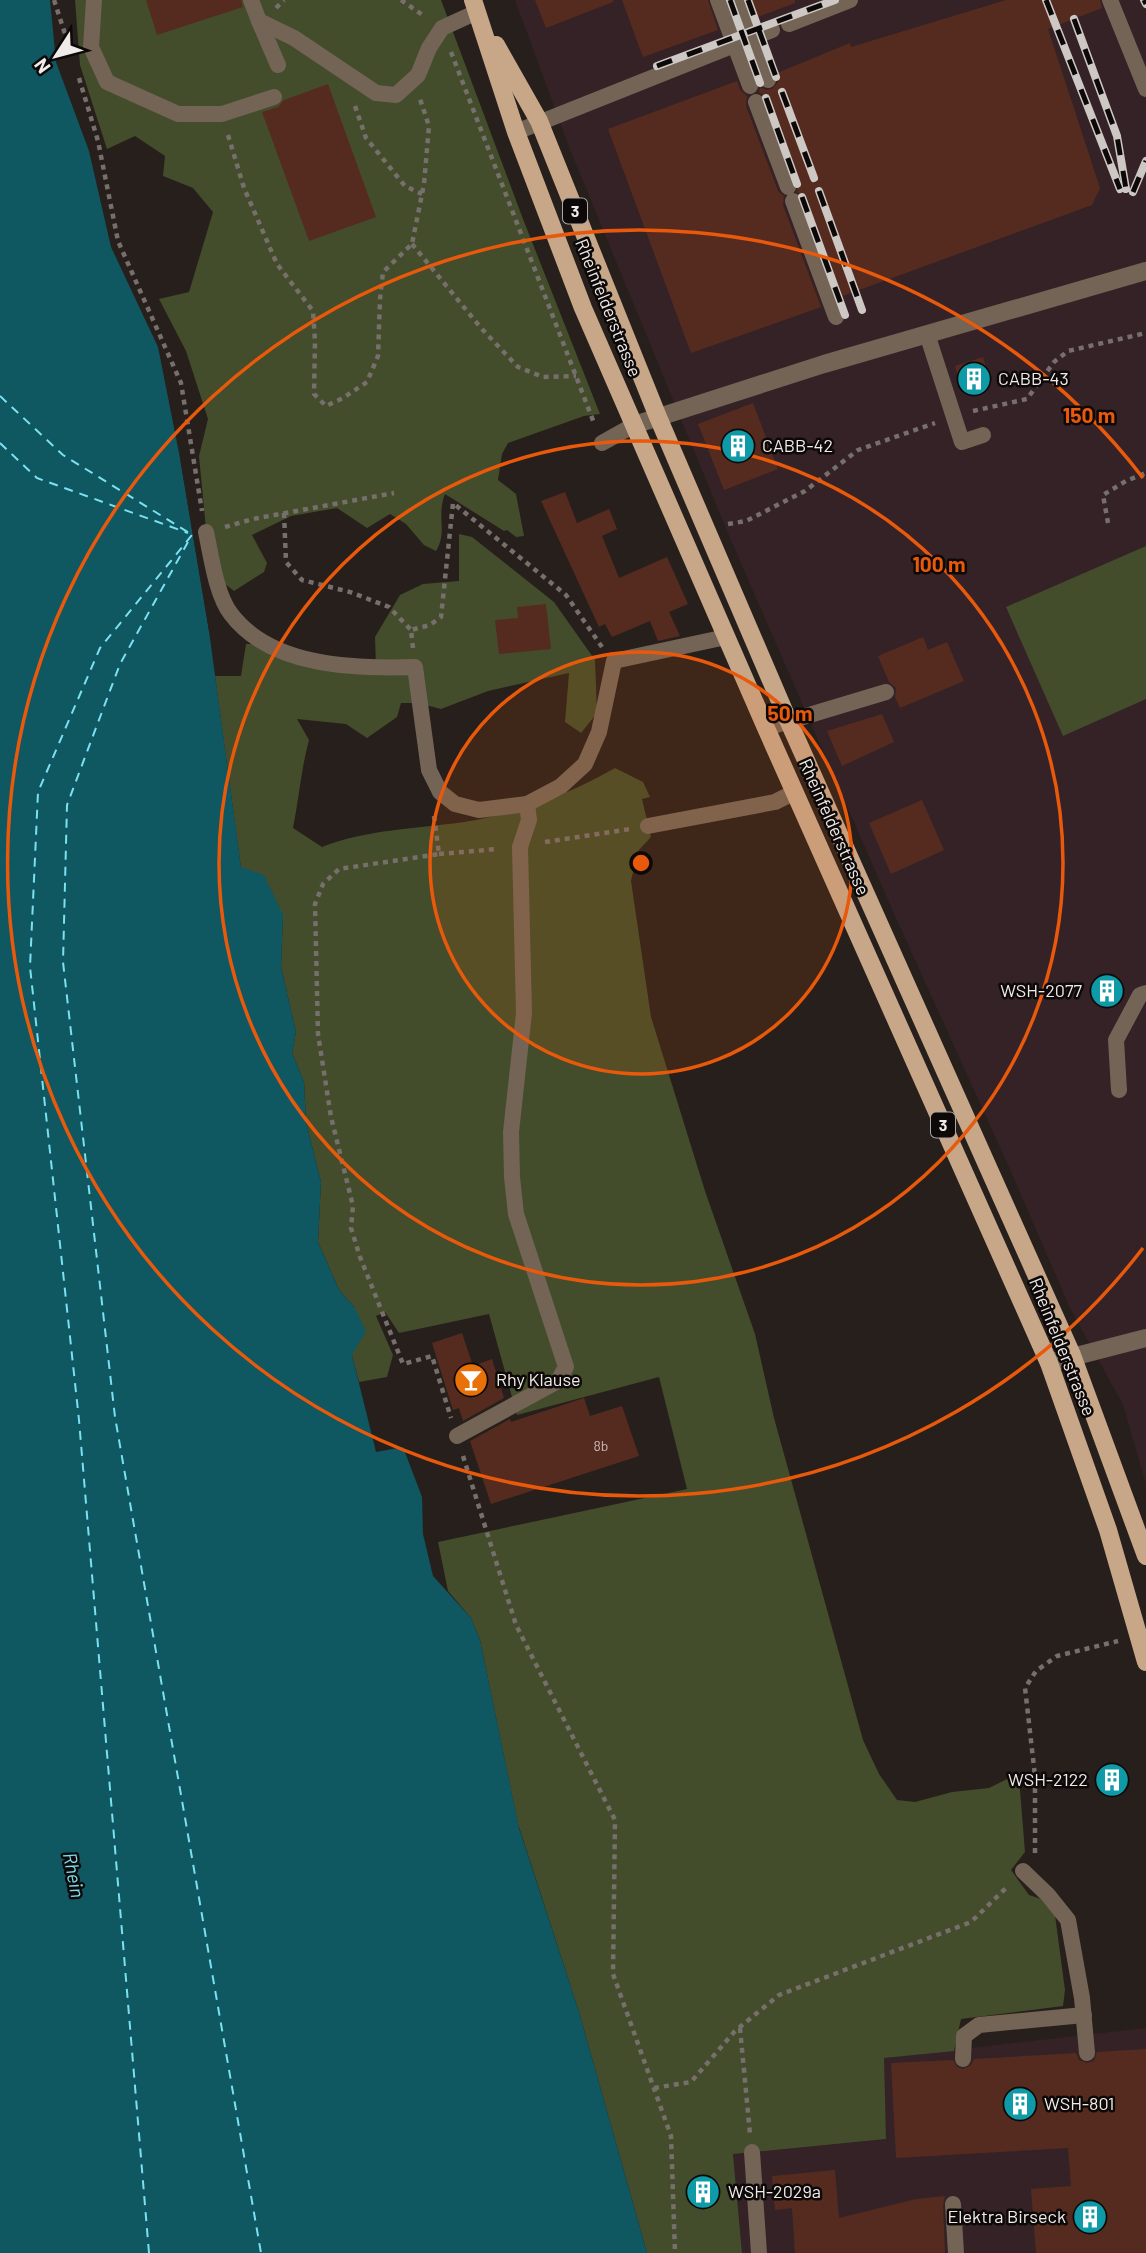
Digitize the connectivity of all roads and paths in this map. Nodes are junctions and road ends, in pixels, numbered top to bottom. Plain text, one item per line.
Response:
1 (54, 0) edge
2 (94, 0) edge
3 (251, 0) edge
4 (401, 0) edge
5 (718, 0) edge
6 (737, 0) edge
7 (850, 0) edge
8 (1110, 0) edge
9 (475, 6) edge
10 (259, 21) junction
11 (789, 24) dead end
12 (442, 28) junction
13 (772, 30) dead end
14 (751, 38) junction
15 (735, 44) junction
16 (68, 45) dead end
17 (278, 65) dead end
18 (76, 69) dead end
19 (355, 79) junction
20 (768, 80) dead end
21 (410, 82) junction
22 (1146, 89) edge
23 (274, 97) dead end
24 (222, 114) junction
25 (539, 121) junction
26 (516, 132) junction
27 (422, 194) junction
28 (412, 244) junction
29 (1146, 271) edge
30 (836, 317) dead end
31 (1146, 333) edge
32 (927, 334) junction
33 (576, 376) junction
34 (953, 416) junction
35 (658, 417) junction
36 (634, 425) junction
37 (984, 435) dead end
38 (602, 443) joint
39 (1146, 473) edge
40 (394, 493) dead end
41 (284, 513) junction
42 (1108, 523) dead end
43 (705, 528) junction
44 (206, 532) junction
45 (411, 630) junction
46 (726, 637) junction
47 (614, 661) junction
48 (415, 667) junction
49 (886, 692) dead end
50 (788, 720) junction
51 (766, 728) junction
52 (429, 770) junction
53 (795, 792) junction
54 (527, 804) junction
55 (648, 826) joint
56 (520, 846) junction
57 (439, 854) junction
58 (1146, 993) edge
59 (1119, 1090) dead end
60 (1146, 1338) edge
61 (1072, 1355) junction
62 (1049, 1363) junction
63 (457, 1436) junction
64 (1146, 1556) edge
65 (1140, 1636) junction
66 (1146, 1662) edge
67 (1023, 1871) junction
68 (1084, 2014) junction
69 (740, 2027) junction
70 (1087, 2053) dead end
71 (963, 2059) dead end
72 (654, 2088) junction
73 (752, 2152) joint
74 (953, 2204) dead end
75 (675, 2253) edge
76 (759, 2253) edge
77 (956, 2253) edge

1 - 16 path
2 - 24 lane
3 - 10 lane
4 - 12 path
5 - 15 lane
6 - 14 lane
7 - 11 lane
8 - 22 lane
9 - 12 lane
9 - 25 main road, Rheinfelderstrasse / 3
9 - 26 main road, Rheinfelderstrasse / 3
10 - 17 lane
10 - 19 lane
12 - 21 lane
12 - 33 path
13 - 14 lane
14 - 15 lane
14 - 20 lane
15 - 25 lane
15 - 30 lane
18 - 44 path
19 - 21 lane
19 - 27 path
21 - 27 path
23 - 24 lane
24 - 28 path
25 - 26 lane
25 - 35 main road, Rheinfelderstrasse / 3
26 - 36 main road, Rheinfelderstrasse / 3
27 - 28 path
28 - 33 path
29 - 32 street
31 - 34 path
32 - 34 lane
32 - 35 street
33 - 38 path
34 - 37 lane
34 - 43 path
35 - 36 street
35 - 43 main road, Rheinfelderstrasse / 3
36 - 38 lane
36 - 46 main road, Rheinfelderstrasse / 3
39 - 42 path
40 - 41 path
41 - 44 path
41 - 45 path
43 - 50 main road, Rheinfelderstrasse / 3
44 - 48 lane
45 - 47 path
45 - 48 path
46 - 47 lane
46 - 51 main road, Rheinfelderstrasse / 3
47 - 54 lane
48 - 52 lane
49 - 50 lane
50 - 51 lane
50 - 61 main road, Rheinfelderstrasse / 3
51 - 53 main road, Rheinfelderstrasse / 3
52 - 54 lane
52 - 57 path
53 - 55 lane
53 - 62 main road, Rheinfelderstrasse / 3
54 - 56 lane
55 - 56 path
56 - 57 path
56 - 63 lane
57 - 63 path
58 - 59 lane
60 - 61 street
61 - 62 street
61 - 64 main road, Rheinfelderstrasse / 3
62 - 65 main road, Rheinfelderstrasse / 3
63 - 72 path
65 - 66 main road, Rheinfelderstrasse / 3
65 - 67 path
67 - 68 lane
67 - 69 path
68 - 70 lane
68 - 71 lane
69 - 72 path
69 - 73 path
72 - 75 path
73 - 76 lane
74 - 77 lane

